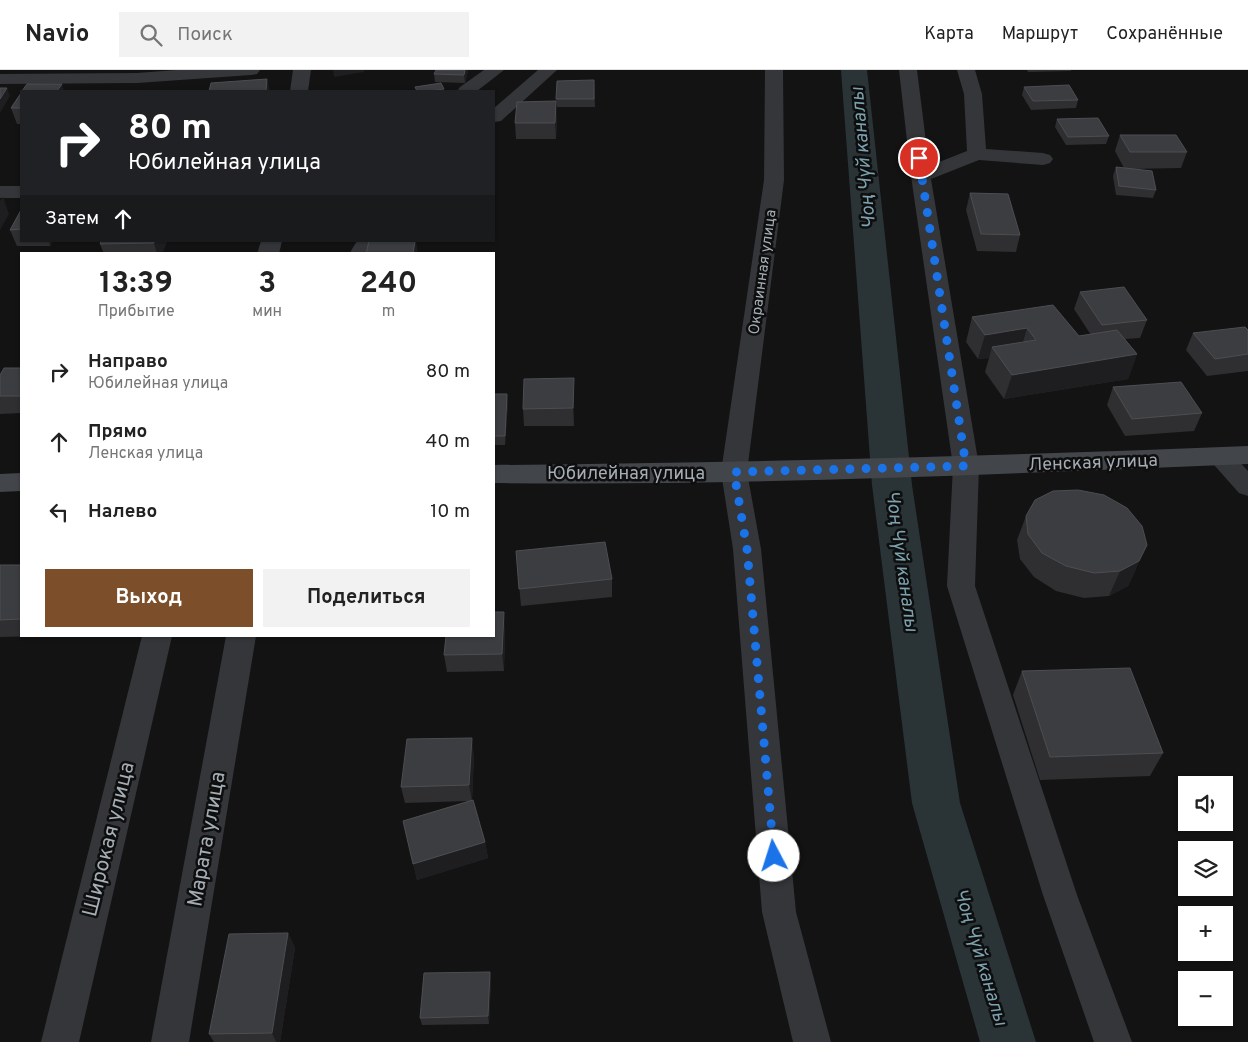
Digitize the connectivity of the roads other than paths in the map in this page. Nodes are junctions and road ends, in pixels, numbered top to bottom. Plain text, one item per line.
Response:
1 (251, 70) edge
2 (302, 70) edge
3 (494, 70) edge
4 (548, 70) edge
5 (774, 70) edge
6 (908, 70) edge
7 (966, 70) edge
8 (0, 79) edge
9 (300, 90) edge
10 (467, 90) edge
11 (495, 116) edge
12 (977, 154) junction
13 (1043, 159) dead end
14 (921, 176) junction
15 (0, 192) edge
16 (20, 192) edge
17 (1248, 455) edge
18 (1220, 457) junction
19 (952, 467) junction
20 (744, 472) junction
21 (495, 474) edge
22 (20, 482) edge
23 (0, 483) edge
24 (1248, 487) edge
25 (157, 637) edge
26 (241, 637) edge
27 (60, 1042) edge
28 (170, 1042) edge
29 (812, 1042) edge
30 (1112, 1042) edge

1 - 8 street
2 - 9 street
3 - 10 street
4 - 11 street
5 - 20 street, Окраинная улица
6 - 14 street
7 - 12 street
12 - 13 street
12 - 14 street
14 - 19 street
15 - 16 street
17 - 18 main road, Ленская улица
18 - 19 main road, Ленская улица
18 - 24 street
19 - 20 main road, Юбилейная улица
19 - 30 street
20 - 21 main road, Юбилейная улица
20 - 29 street, Окраинная улица
22 - 23 main road
25 - 27 street, Широкая улица
26 - 28 street, Марата улица

